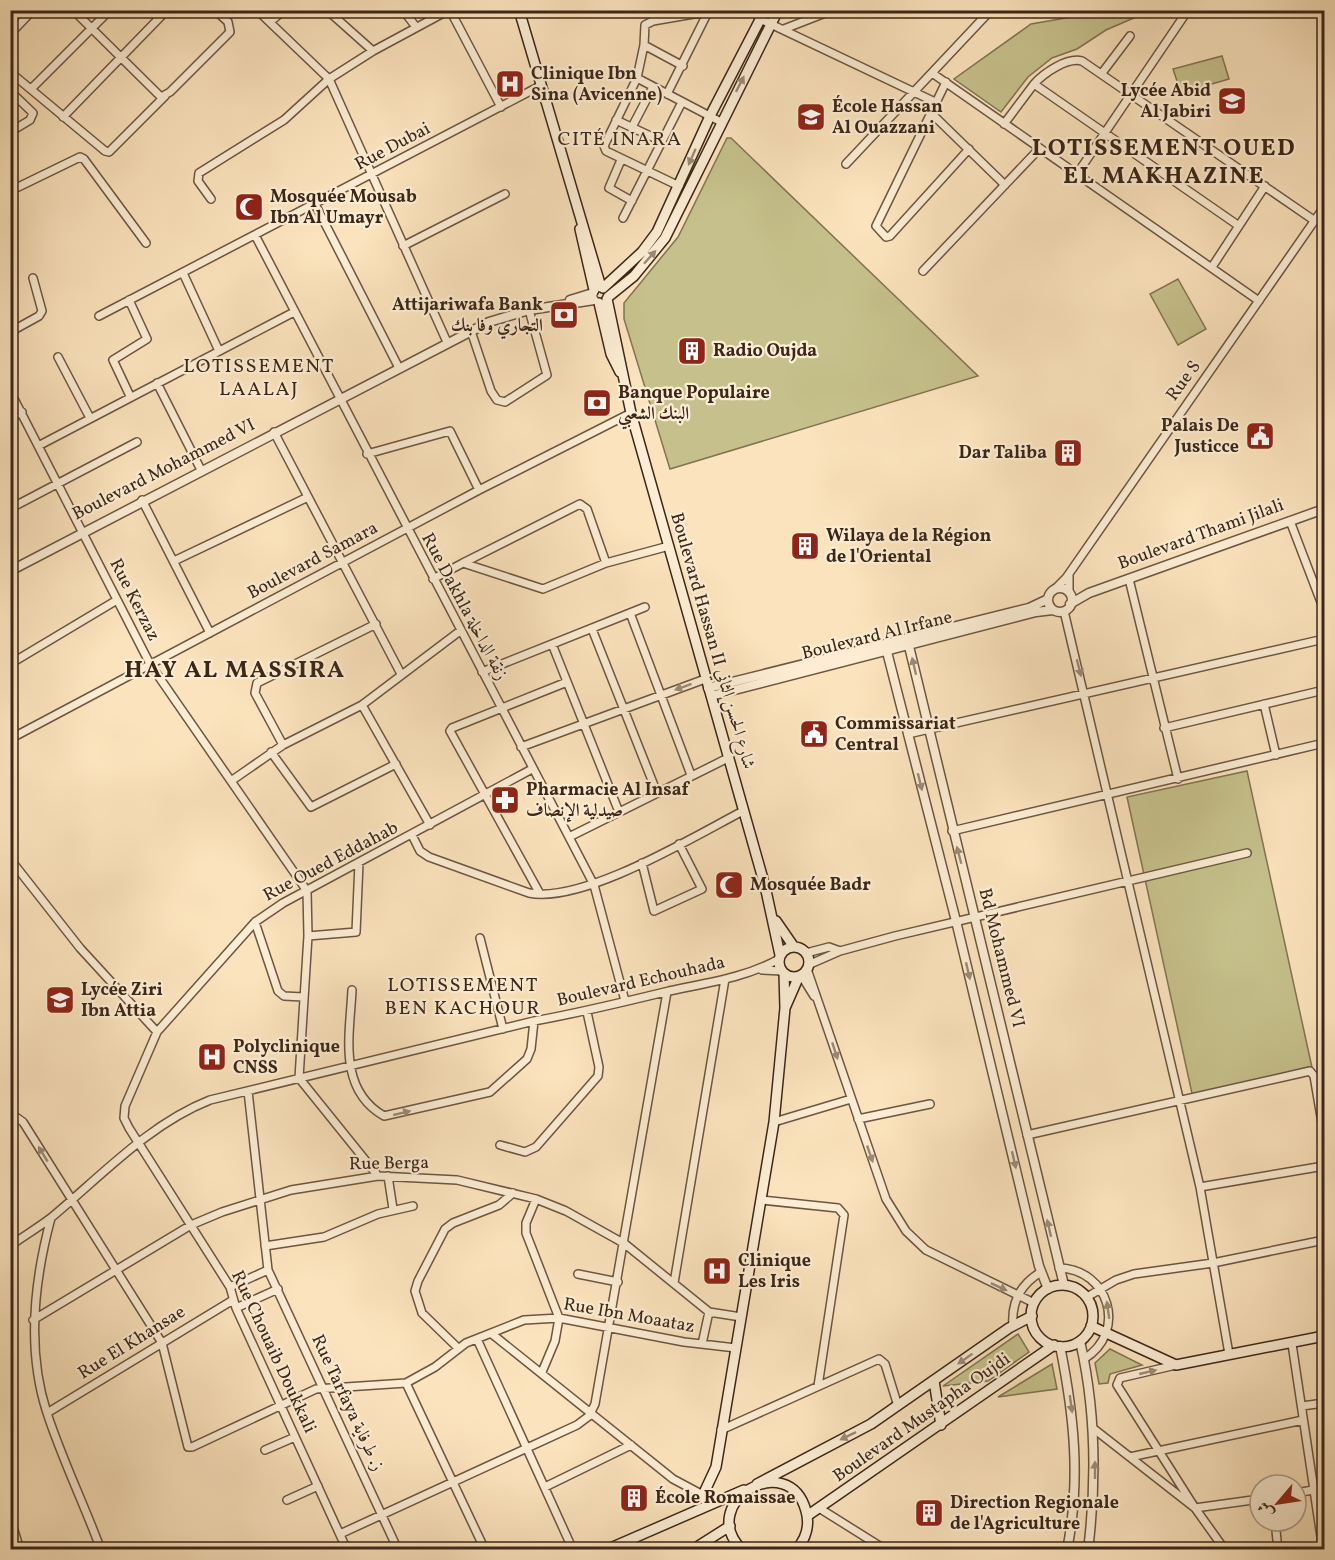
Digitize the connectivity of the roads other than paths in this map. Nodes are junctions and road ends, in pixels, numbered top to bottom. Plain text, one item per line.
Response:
1 (33, 10) edge
2 (73, 10) edge
3 (110, 10) edge
4 (167, 10) edge
5 (215, 10) edge
6 (257, 10) edge
7 (284, 10) edge
8 (327, 10) edge
9 (403, 10) edge
10 (449, 10) edge
11 (519, 10) edge
12 (717, 10) edge
13 (753, 10) edge
14 (778, 10) edge
15 (833, 10) edge
16 (991, 10) edge
17 (1188, 10) edge
18 (708, 12) junction
19 (763, 15) edge
20 (270, 22) junction
21 (771, 24) junction
22 (416, 27) junction
23 (92, 28) junction
24 (784, 29) junction
25 (10, 34) edge
26 (1130, 36) dead end
27 (644, 45) junction
28 (373, 51) junction
29 (121, 57) junction
30 (683, 66) junction
31 (10, 72) edge
32 (932, 73) junction
33 (1102, 73) junction
34 (637, 78) junction
35 (329, 79) junction
36 (946, 82) junction
37 (1034, 84) junction
38 (540, 86) junction
39 (653, 87) junction
40 (31, 89) junction
41 (10, 91) edge
42 (915, 92) junction
43 (1131, 93) junction
44 (667, 94) junction
45 (165, 96) junction
46 (682, 102) junction
47 (935, 102) junction
48 (501, 107) junction
49 (930, 112) junction
50 (710, 116) junction
51 (63, 117) junction
52 (616, 120) junction
53 (721, 122) junction
54 (1004, 124) junction
55 (632, 127) junction
56 (10, 132) edge
57 (1105, 132) junction
58 (661, 141) junction
59 (969, 149) junction
60 (1039, 149) junction
61 (621, 160) junction
62 (846, 164) dead end
63 (646, 171) junction
64 (1077, 174) junction
65 (371, 176) junction
66 (1005, 185) junction
67 (679, 186) junction
68 (1265, 186) junction
69 (10, 191) edge
70 (505, 194) dead end
71 (211, 199) dead end
72 (632, 201) junction
73 (315, 204) junction
74 (1324, 207) edge
75 (623, 218) dead end
76 (1315, 221) junction
77 (1239, 226) junction
78 (255, 235) junction
79 (146, 243) dead end
80 (404, 246) junction
81 (1212, 267) junction
82 (922, 271) dead end
83 (183, 273) junction
84 (33, 278) dead end
85 (600, 295) junction
86 (129, 300) junction
87 (1259, 301) junction
88 (529, 310) junction
89 (294, 312) junction
90 (99, 316) dead end
91 (471, 331) junction
92 (10, 332) edge
93 (447, 342) junction
94 (219, 351) junction
95 (58, 357) dead end
96 (399, 368) junction
97 (157, 383) junction
98 (10, 391) edge
99 (130, 396) junction
100 (339, 399) junction
101 (22, 412) junction
102 (631, 413) junction
103 (90, 417) junction
104 (10, 418) edge
105 (274, 432) junction
106 (137, 442) dead end
107 (40, 445) junction
108 (367, 454) junction
109 (201, 470) junction
110 (59, 483) junction
111 (479, 490) junction
112 (308, 497) junction
113 (142, 500) junction
114 (13, 507) dead end
115 (1324, 509) edge
116 (1290, 521) junction
117 (406, 528) junction
118 (82, 531) junction
119 (669, 546) junction
120 (174, 561) junction
121 (342, 562) junction
122 (463, 563) junction
123 (606, 563) junction
124 (10, 571) edge
125 (1069, 573) junction
126 (433, 579) junction
127 (1129, 579) junction
128 (1054, 590) junction
129 (1069, 593) junction
130 (1089, 593) junction
131 (1048, 599) junction
132 (117, 600) junction
133 (645, 607) dead end
134 (1067, 608) junction
135 (1053, 610) junction
136 (1324, 610) edge
137 (630, 613) junction
138 (376, 624) junction
139 (592, 629) junction
140 (460, 631) junction
141 (210, 633) junction
142 (1324, 639) edge
143 (908, 641) junction
144 (552, 644) junction
145 (886, 647) junction
146 (10, 664) edge
147 (150, 664) junction
148 (482, 672) junction
149 (401, 674) junction
150 (1152, 677) junction
151 (567, 681) junction
152 (708, 687) junction
153 (1324, 690) edge
154 (1085, 693) junction
155 (661, 695) junction
156 (1264, 704) junction
157 (362, 705) junction
158 (622, 709) junction
159 (501, 710) junction
160 (584, 724) junction
161 (1164, 728) junction
162 (929, 729) junction
163 (908, 734) junction
164 (12, 736) edge
165 (1324, 743) edge
166 (283, 745) junction
167 (521, 747) junction
168 (271, 752) junction
169 (1276, 755) junction
170 (728, 758) junction
171 (396, 764) junction
172 (532, 769) junction
173 (691, 776) junction
174 (1178, 779) junction
175 (231, 781) junction
176 (657, 793) junction
177 (485, 795) junction
178 (1108, 796) junction
179 (619, 812) junction
180 (743, 812) junction
181 (430, 825) junction
182 (952, 831) junction
183 (412, 835) junction
184 (569, 837) junction
185 (679, 844) junction
186 (1247, 853) dead end
187 (10, 859) edge
188 (359, 863) junction
189 (642, 863) junction
190 (1128, 880) junction
191 (594, 885) junction
192 (307, 891) junction
193 (540, 894) junction
194 (772, 916) junction
195 (975, 917) junction
196 (956, 921) junction
197 (255, 922) junction
198 (308, 936) junction
199 (480, 938) dead end
200 (794, 947) junction
201 (840, 951) junction
202 (806, 954) junction
203 (779, 957) junction
204 (759, 970) junction
205 (804, 971) junction
206 (783, 972) junction
207 (725, 979) junction
208 (352, 990) dead end
209 (667, 992) junction
210 (303, 997) junction
211 (625, 1001) junction
212 (785, 1008) junction
213 (587, 1012) junction
214 (534, 1021) junction
215 (503, 1029) junction
216 (157, 1032) junction
217 (349, 1067) junction
218 (299, 1078) junction
219 (248, 1091) junction
220 (851, 1099) junction
221 (1180, 1101) junction
222 (930, 1104) dead end
223 (10, 1113) edge
224 (858, 1119) junction
225 (774, 1122) junction
226 (1027, 1135) junction
227 (1324, 1135) edge
228 (139, 1144) junction
229 (500, 1145) dead end
230 (1324, 1166) edge
231 (378, 1176) junction
232 (388, 1176) junction
233 (1200, 1187) junction
234 (513, 1193) junction
235 (262, 1198) junction
236 (536, 1199) junction
237 (70, 1200) junction
238 (760, 1200) junction
239 (413, 1206) dead end
240 (393, 1209) junction
241 (51, 1218) junction
242 (191, 1225) junction
243 (1324, 1240) edge
244 (624, 1244) junction
245 (10, 1246) edge
246 (266, 1246) junction
247 (1213, 1263) junction
248 (1059, 1268) junction
249 (268, 1270) junction
250 (116, 1271) junction
251 (1041, 1272) junction
252 (578, 1274) dead end
253 (618, 1281) junction
254 (674, 1282) junction
255 (1064, 1285) junction
256 (230, 1287) junction
257 (278, 1289) junction
258 (1048, 1289) junction
259 (1101, 1289) junction
260 (1017, 1297) junction
261 (1087, 1297) junction
262 (233, 1300) junction
263 (1034, 1304) junction
264 (236, 1308) junction
265 (709, 1312) junction
266 (1032, 1316) junction
267 (741, 1317) junction
268 (559, 1318) junction
269 (33, 1320) junction
270 (1013, 1326) junction
271 (1091, 1326) junction
272 (610, 1328) junction
273 (492, 1334) junction
274 (1106, 1335) junction
275 (1324, 1336) edge
276 (477, 1339) junction
277 (1080, 1341) junction
278 (162, 1343) junction
279 (702, 1344) junction
280 (1292, 1344) junction
281 (1057, 1346) junction
282 (458, 1348) junction
283 (736, 1348) junction
284 (1229, 1354) junction
285 (1084, 1359) junction
286 (1176, 1365) junction
287 (542, 1371) junction
288 (934, 1381) junction
289 (406, 1383) junction
290 (818, 1386) junction
291 (324, 1387) junction
292 (1324, 1403) edge
293 (281, 1406) junction
294 (898, 1406) junction
295 (1302, 1406) junction
296 (47, 1413) junction
297 (592, 1413) junction
298 (1303, 1420) junction
299 (941, 1425) junction
300 (721, 1430) junction
301 (1095, 1430) junction
302 (295, 1437) junction
303 (631, 1445) junction
304 (527, 1448) junction
305 (265, 1450) dead end
306 (1158, 1451) junction
307 (1130, 1457) junction
308 (454, 1482) junction
309 (757, 1484) junction
310 (318, 1486) junction
311 (545, 1487) junction
312 (1324, 1488) edge
313 (746, 1490) junction
314 (1312, 1490) junction
315 (1308, 1491) edge
316 (703, 1495) junction
317 (287, 1500) dead end
318 (1248, 1501) edge
319 (707, 1504) junction
320 (819, 1508) junction
321 (1195, 1508) junction
322 (382, 1514) junction
323 (807, 1516) junction
324 (10, 1517) edge
325 (730, 1526) junction
326 (1276, 1533) edge
327 (340, 1534) junction
328 (1067, 1548) edge
329 (20, 1550) edge
330 (101, 1550) edge
331 (347, 1550) edge
332 (398, 1550) edge
333 (485, 1550) edge
334 (573, 1550) edge
335 (606, 1550) edge
336 (692, 1550) edge
337 (742, 1550) edge
338 (796, 1550) edge
339 (886, 1550) edge
340 (1079, 1550) edge
341 (1088, 1550) edge
342 (1225, 1550) edge
343 (1278, 1550) edge
344 (1323, 1550) edge

1 - 25 street
2 - 23 street
3 - 23 street
4 - 29 street
5 - 45 street
6 - 20 street
7 - 20 street
8 - 28 street
9 - 22 street
10 - 22 street
10 - 48 street
11 - 38 main road, Boulevard Hassan II شارع الحسن الثاني
12 - 18 street
13 - 19 street
14 - 21 main road, Boulevard Mohammed VI
15 - 24 street
16 - 32 street
17 - 43 street
18 - 27 street
18 - 30 street
19 - 21 street
19 - 50 main road, Boulevard Mohammed VI
20 - 35 street
21 - 24 street
53 -> 21 main road, Boulevard Mohammed VI
22 - 28 street
23 - 29 street
23 - 40 street
24 - 42 street
26 - 33 street
27 - 30 street
27 - 34 street
28 - 35 street
29 - 45 street
29 - 51 street
30 - 44 street
31 - 40 street
32 - 36 street
32 - 42 street
33 - 37 street
33 - 43 street
34 - 39 street
34 - 52 street
35 - 65 street
35 - 71 street
36 - 47 street
36 - 54 street
37 - 54 street
37 - 57 street
38 - 48 street, Rue Dubai
38 - 85 main road, Boulevard Hassan II شارع الحسن الثاني
39 - 44 street
39 - 55 street
40 - 51 street
41 - 56 street
42 - 47 street
42 - 62 street
43 - 57 street
43 - 68 street
44 - 46 street
45 - 51 street
46 - 50 street
46 - 58 street
47 - 49 street
48 - 65 street, Rue Dubai
49 - 59 street
49 - 59 street
50 - 53 street
50 -> 67 main road, Boulevard Mohammed VI
52 - 55 street
52 - 61 street
85 -> 53 main road, Boulevard Mohammed VI
54 - 60 street
55 - 58 street
57 - 64 street
57 - 77 street
58 - 63 street
59 - 66 street
60 - 64 street
60 - 66 street
61 - 63 street
61 - 72 street
63 - 67 street
63 - 72 street
64 - 81 street
65 - 73 street, Rue Dubai
65 - 80 street
66 - 82 street
67 - 85 main road, Boulevard Mohammed VI
68 - 76 street
68 - 77 street
69 - 79 street
70 - 80 street
72 - 75 street
73 - 78 street, Rue Dubai
73 - 96 street
74 - 76 street, Rue S
76 - 87 street, Rue S
77 - 81 street
78 - 83 street, Rue Dubai
78 - 89 street, Rue Dakhla زنقة الداخلة
80 - 93 street
81 - 87 street
83 - 86 street, Rue Dubai
83 - 94 street
84 - 92 street
85 - 88 street, Boulevard Mohammed VI
85 - 102 main road, Boulevard Hassan II شارع الحسن الثاني
86 - 90 street, Rue Dubai
86 - 99 street
87 - 125 street, Rue S
88 - 91 street, Boulevard Mohammed VI
88 - 91 street
89 - 94 street
89 - 100 street, Rue Dakhla زنقة الداخلة
91 - 93 street, Boulevard Mohammed VI
93 - 96 street, Boulevard Mohammed VI
94 - 97 street
95 - 103 street
96 - 100 street, Boulevard Mohammed VI
97 - 99 street
97 - 109 street
98 - 101 street, Rue Kerzaz
99 - 103 street
100 - 105 street, Boulevard Mohammed VI
100 - 108 street, Rue Dakhla زنقة الداخلة
101 - 104 street
101 - 107 street, Rue Kerzaz
102 - 111 street, Boulevard Samara
102 - 119 main road, Boulevard Hassan II شارع الحسن الثاني
103 - 107 street
105 - 109 street, Boulevard Mohammed VI
105 - 112 street
106 - 110 street
107 - 110 street, Rue Kerzaz
108 - 111 street
108 - 117 street, Rue Dakhla زنقة الداخلة
109 - 113 street, Boulevard Mohammed VI
110 - 114 street
110 - 118 street, Rue Kerzaz
111 - 117 street, Boulevard Samara
112 - 120 street
112 - 121 street
113 - 118 street, Boulevard Mohammed VI
113 - 120 street
115 - 116 street, Boulevard Thami Jilali
116 - 127 street, Boulevard Thami Jilali
116 - 136 street
117 - 121 street, Boulevard Samara
117 - 126 street, Rue Dakhla زنقة الداخلة
118 - 124 street, Boulevard Mohammed VI
118 - 132 street, Rue Kerzaz
119 - 123 street
119 - 152 main road, Boulevard Hassan II شارع الحسن الثاني
120 - 141 street
121 - 138 street
121 - 141 street, Boulevard Samara
122 - 123 street
122 - 123 street
122 - 126 street
125 - 128 street, Rue S
125 - 129 street
126 - 140 street, Rue Dakhla زنقة الداخلة
127 - 130 street, Boulevard Thami Jilali
127 - 150 street
128 - 129 street
128 - 131 street
129 - 130 street
129 - 134 street
130 - 134 street
131 - 135 street
131 - 143 street, Boulevard Al Irfane
132 - 146 street
132 - 147 street, Rue Kerzaz
133 - 137 street
134 - 135 street
134 -> 154 street
135 - 143 street, Boulevard Al Irfane
137 - 139 street
137 - 155 street
138 - 149 street
138 - 166 street
139 - 144 street
139 - 158 street
140 - 148 street, Rue Dakhla زنقة الداخلة
140 - 149 street
141 - 147 street, Boulevard Samara
142 - 150 street
143 - 145 street, Boulevard Al Irfane
162 -> 143 street, Bd Mohammed VI
144 - 148 street
144 - 151 street
145 - 152 street, Boulevard Al Irfane
145 - 163 street, Bd Mohammed VI
147 - 164 street, Boulevard Samara
147 - 175 street, Rue Kerzaz
148 - 159 street, Rue Dakhla زنقة الداخلة
149 - 157 street
150 - 154 street
150 - 161 street
151 - 159 street
151 - 160 street
152 -> 155 street
152 - 170 main road, Boulevard Hassan II شارع الحسن الثاني
153 - 156 street
154 - 162 street
154 - 178 street
155 - 158 street
155 - 173 street
156 - 161 street
156 - 169 street
157 - 166 street
157 - 171 street
158 - 160 street
158 - 176 street
159 - 167 street, Rue Dakhla زنقة الداخلة
159 - 177 street
160 - 167 street
160 - 179 street
161 - 174 street
162 - 163 street
162 - 182 street, Bd Mohammed VI
163 -> 196 street, Bd Mohammed VI
165 - 169 street
166 - 168 street
167 - 172 street, Rue Dakhla زنقة الداخلة
168 - 171 street
168 - 175 street
169 - 174 street
170 - 173 street
170 - 180 main road, Boulevard Hassan II شارع الحسن الثاني
171 - 181 street
172 - 177 street, Rue Oued Eddahab
172 - 184 street, Rue Dakhla زنقة الداخلة
173 - 176 street
174 - 178 street
175 - 192 street, Rue Kerzaz
176 - 179 street
177 - 181 street, Rue Oued Eddahab
177 - 193 street
178 - 182 street
178 - 190 street
179 - 184 street
180 - 185 street
180 - 194 main road, Boulevard Hassan II شارع الحسن الثاني
181 - 183 street, Rue Oued Eddahab
195 -> 182 street, Bd Mohammed VI
183 - 188 street, Rue Oued Eddahab
183 - 193 street
184 - 191 street, Rue Dakhla زنقة الداخلة
185 - 189 street
185 - 189 street
186 - 190 street
187 - 216 street
188 - 192 street, Rue Oued Eddahab
188 - 198 street
189 - 191 street
190 - 195 street
190 - 221 street
191 - 193 street
191 - 211 street, Rue Dakhla زنقة الداخلة
192 - 197 street, Rue Oued Eddahab
192 - 198 street
194 - 200 main road, Boulevard Hassan II شارع الحسن الثاني
194 - 203 main road, Boulevard Hassan II شارع الحسن الثاني
195 - 196 street
195 - 226 street, Bd Mohammed VI
196 - 201 street
196 -> 251 street, Bd Mohammed VI
197 - 210 street
197 - 216 street, Rue Oued Eddahab
198 - 210 street
199 - 215 street
200 - 202 main road
200 - 203 main road
201 - 202 street
201 - 205 street
202 - 205 main road
203 - 204 street, Boulevard Echouhada
203 - 206 main road
204 - 206 street, Boulevard Echouhada
204 - 207 street, Boulevard Echouhada
205 - 206 main road
205 - 212 main road
205 -> 220 street
206 - 212 main road
207 - 209 street, Boulevard Echouhada
207 - 254 street
208 - 217 street
209 - 211 street, Boulevard Echouhada
209 - 244 street
210 - 218 street
211 - 213 street, Boulevard Echouhada
212 - 225 main road
213 - 214 street, Boulevard Echouhada
213 - 229 street
214 - 215 street, Boulevard Echouhada
217 -> 214 street
215 - 217 street, Boulevard Echouhada
216 - 228 street, Rue Oued Eddahab
217 - 218 street, Boulevard Echouhada
218 - 219 street, Boulevard Echouhada
218 - 231 street
219 - 228 street, Boulevard Echouhada
219 - 235 street
220 - 224 street
220 - 225 street
221 - 226 street
221 - 227 street
221 - 233 street
222 - 224 street
237 -> 223 street
224 -> 260 street
225 - 238 main road
248 -> 226 street, Bd Mohammed VI
228 - 237 street, Boulevard Echouhada
228 - 242 street, Rue Chouaib Doukkali
230 - 233 street
231 - 232 street, Rue Berga
231 - 235 street, Rue Berga
232 - 234 street, Rue Berga
232 - 240 street
233 - 247 street
234 - 236 street, Rue Berga
234 - 282 street
235 - 242 street, Rue Berga
235 - 246 street
236 - 244 street, Rue Berga
236 - 268 street
237 - 241 street, Boulevard Echouhada
237 - 250 street
238 - 267 main road
238 - 290 street
239 - 240 street
240 - 246 street
241 - 245 street, Boulevard Echouhada
241 - 269 street
242 - 250 street, Rue Berga
242 - 256 street, Rue Chouaib Doukkali
243 - 247 street
244 - 253 street
244 - 254 street, Rue Berga
246 - 249 street
247 - 259 street
247 - 284 street
248 - 255 street, Bd Mohammed VI
248 - 259 street
249 - 256 street
249 - 257 street, Rue Tarfaya ز. طرفاية
250 - 269 street, Rue Berga
250 - 278 street
251 - 258 street, Bd Mohammed VI
251 - 260 street
252 - 253 street
253 - 272 street
254 - 265 street, Rue Berga
255 - 258 main road
255 - 261 main road
256 - 262 street, Rue Chouaib Doukkali
257 - 264 street
257 - 291 street, Rue Tarfaya ز. طرفاية
258 - 263 main road
259 - 261 street
274 -> 259 street
260 - 263 street
260 - 270 street
261 - 271 main road
262 - 264 street, Rue Chouaib Doukkali
262 - 278 street, Rue El Khansae
263 - 266 main road
264 - 293 street, Rue Chouaib Doukkali
265 - 267 street
265 - 279 street
266 - 270 main road, Boulevard Mustapha Oujdi
266 - 281 main road
267 - 283 main road
268 - 272 street, Rue Ibn Moaataz
268 - 273 street, Rue Ibn Moaataz
268 - 287 street
269 - 296 street
270 -> 288 main road, Boulevard Mustapha Oujdi
271 - 274 main road
271 - 277 main road
272 - 279 street, Rue Ibn Moaataz
272 - 297 street
273 - 276 street, Rue Ibn Moaataz
273 - 287 street
274 - 285 street
274 - 286 main road
275 - 280 main road
276 - 282 street, Rue Ibn Moaataz
276 - 304 street
277 - 281 main road
277 - 285 street
278 - 293 street, Rue Ibn Moaataz
278 - 296 street, Rue El Khansae
279 - 283 street, Rue Ibn Moaataz
280 - 284 main road
280 - 295 street
281 - 299 main road, Boulevard Mustapha Oujdi
281 -> 328 street
282 - 289 street, Rue Ibn Moaataz
283 - 300 main road
284 - 286 main road
285 - 301 street
306 -> 286 street
287 - 297 street
288 - 294 main road, Boulevard Mustapha Oujdi
288 - 299 main road
289 - 291 street, Rue Ibn Moaataz
289 - 308 street
290 - 294 street
290 - 300 street
291 - 293 street, Rue Ibn Moaataz
291 - 322 street, Rue Tarfaya ز. طرفاية
292 - 295 street
293 - 302 street, Rue Chouaib Doukkali
294 -> 309 main road, Boulevard Mustapha Oujdi
295 - 298 street
296 - 330 street
297 - 303 street
297 - 304 street
298 - 306 street
298 - 314 street
299 - 320 main road, Boulevard Mustapha Oujdi
300 - 316 main road
301 - 307 street
341 -> 301 street
302 - 305 street
302 - 310 street, Rue Chouaib Doukkali
303 - 311 street
303 - 316 street
304 - 308 street
304 - 311 street
306 - 307 street
306 - 321 street
307 - 321 street
308 - 322 street
308 - 333 street
309 - 313 main road, Boulevard Mustapha Oujdi
309 - 323 main road
310 - 317 street
310 - 327 street, Rue Chouaib Doukkali
311 - 334 street
312 - 314 street
313 - 319 main road
313 - 325 main road
314 - 315 street
314 - 344 street
316 - 319 main road
318 - 321 street
319 - 335 main road
320 - 323 main road, Boulevard Mustapha Oujdi
320 - 339 street
321 - 342 street
322 - 327 street
322 - 332 street, Rue Tarfaya ز. طرفاية
323 - 338 main road
324 - 329 street
325 - 336 main road
325 - 337 main road
326 - 343 street
327 - 331 street, Rue Chouaib Doukkali
328 - 340 street

